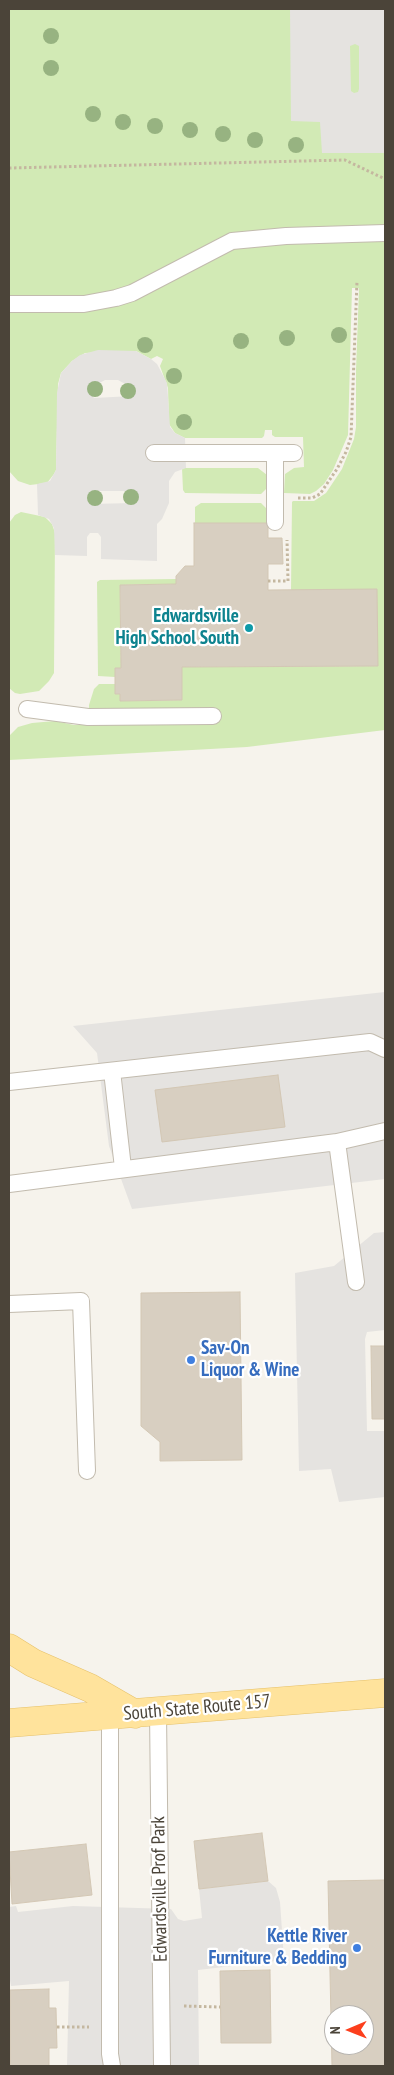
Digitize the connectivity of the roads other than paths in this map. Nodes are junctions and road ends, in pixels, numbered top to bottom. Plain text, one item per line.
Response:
1 (385, 233) edge
2 (9, 304) edge
3 (154, 453) dead end
4 (275, 453) junction
5 (294, 453) dead end
6 (281, 528) road end
7 (27, 709) dead end
8 (213, 716) dead end
9 (385, 1049) edge
10 (112, 1071) junction
11 (9, 1082) edge
12 (385, 1131) edge
13 (336, 1142) junction
14 (123, 1168) junction
15 (9, 1184) edge
16 (356, 1282) dead end
17 (9, 1304) edge
18 (87, 1471) dead end
19 (9, 1648) edge
20 (385, 1693) edge
21 (134, 1714) junction
22 (9, 1723) edge
23 (112, 2066) edge
24 (162, 2066) edge

1 - 2 lane
3 - 4 lane
4 - 5 lane
4 - 6 lane
7 - 8 lane
9 - 10 lane
10 - 11 lane
10 - 14 lane
12 - 13 lane
13 - 14 lane
13 - 16 lane
14 - 15 lane
17 - 18 lane
19 - 21 main road
20 - 21 main road, South State Route 157
21 - 22 main road, South State Route 157
21 - 23 lane
21 - 24 lane, Edwardsville Prof Park

